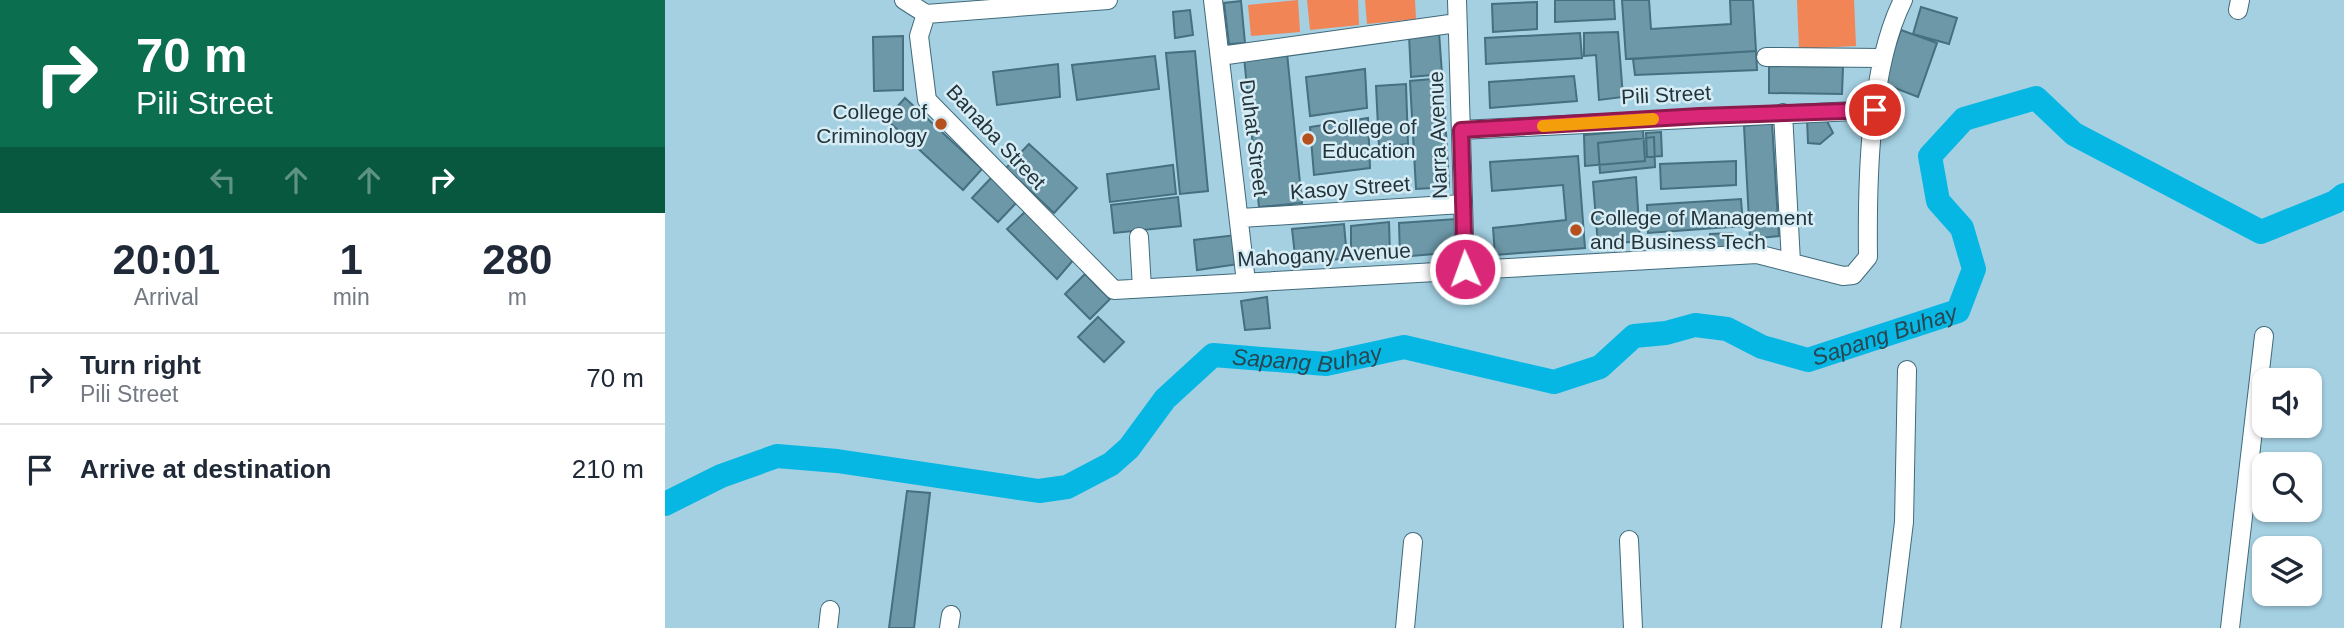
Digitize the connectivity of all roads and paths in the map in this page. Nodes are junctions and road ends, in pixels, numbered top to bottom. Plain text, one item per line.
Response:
1 (904, 0) edge
2 (1108, 0) edge
3 (1213, 0) edge
4 (1457, 0) edge
5 (1903, 0) edge
6 (926, 14) junction
7 (1457, 23) junction
8 (1220, 56) junction
9 (1766, 57) dead end
10 (1881, 58) junction
11 (1875, 110) junction
12 (1783, 113) junction
13 (1461, 130) junction
14 (1462, 204) junction
15 (1241, 218) junction
16 (1139, 237) dead end
17 (1072, 249) joint
18 (1791, 262) junction
19 (1465, 269) junction
20 (1246, 282) junction
21 (1142, 288) junction
22 (2264, 335) dead end
23 (1907, 370) dead end
24 (1629, 540) dead end
25 (1413, 542) dead end
26 (830, 610) dead end
27 (828, 628) edge
28 (1405, 628) edge
29 (1633, 628) edge
30 (1891, 628) edge
31 (2230, 628) edge

1 - 6 street
2 - 6 street
3 - 8 street, Duhat Street
4 - 7 street, Narra Avenue
5 - 10 street, Mahogany Avenue
6 - 17 street, Banaba Street
7 - 8 street
7 - 13 street, Narra Avenue
8 - 15 street, Duhat Street
9 - 10 street
10 - 11 street, Mahogany Avenue
11 - 12 street, Pili Street
11 - 18 street, Mahogany Avenue
12 - 13 street, Pili Street
12 - 18 street
13 - 14 street, Narra Avenue
14 - 15 street, Kasoy Street
14 - 19 street, Narra Avenue
15 - 20 street, Duhat Street
16 - 21 street
17 - 21 street, Mahogany Avenue
18 - 19 street, Mahogany Avenue
19 - 20 street, Mahogany Avenue
20 - 21 street, Mahogany Avenue
22 - 31 street
23 - 30 street
24 - 29 street
25 - 28 street
26 - 27 street

